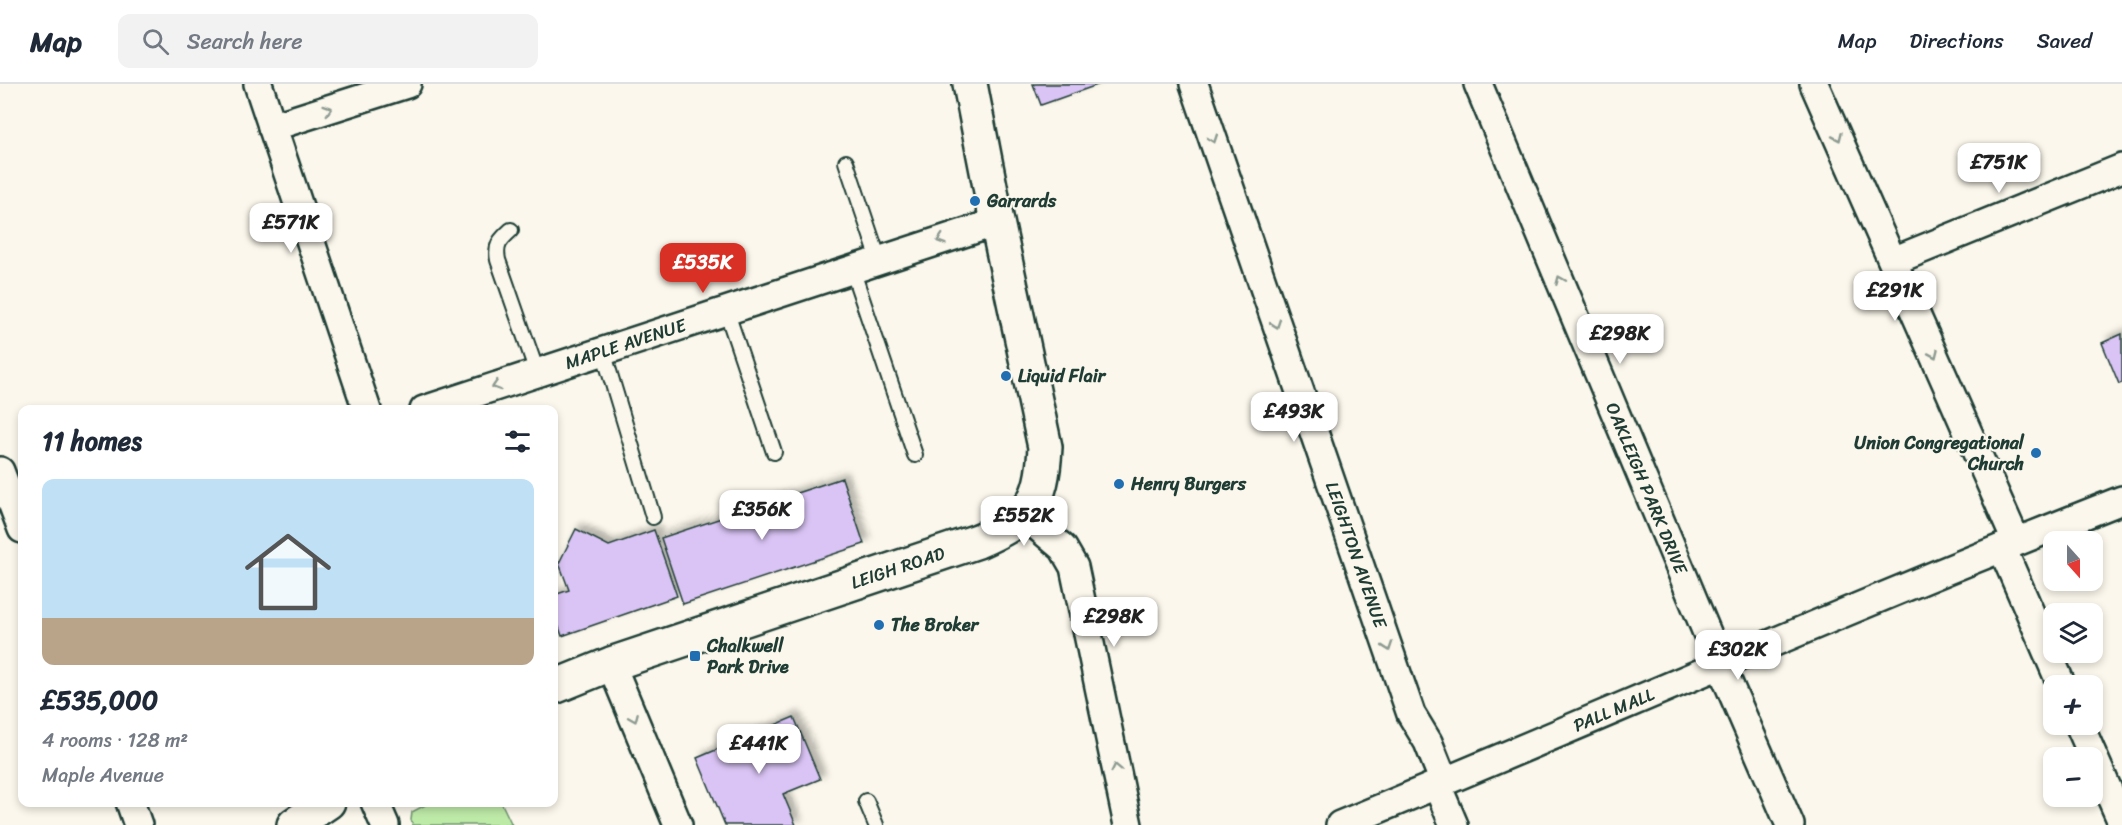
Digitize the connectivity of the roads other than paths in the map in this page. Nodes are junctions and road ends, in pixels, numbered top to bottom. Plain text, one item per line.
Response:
1 (258, 84) edge
2 (407, 84) edge
3 (970, 84) edge
4 (1194, 84) edge
5 (1478, 84) edge
6 (1814, 84) edge
7 (272, 127) junction
8 (846, 162) dead end
9 (2122, 168) edge
10 (997, 222) junction
11 (511, 230) dead end
12 (879, 260) junction
13 (1893, 261) junction
14 (852, 269) junction
15 (726, 310) junction
16 (603, 351) junction
17 (537, 372) junction
18 (365, 405) edge
19 (438, 405) edge
20 (774, 452) dead end
21 (915, 455) dead end
22 (0, 471) edge
23 (2122, 500) edge
24 (1024, 515) junction
25 (653, 517) dead end
26 (18, 518) edge
27 (2009, 545) junction
28 (611, 664) junction
29 (1720, 664) junction
30 (2058, 675) edge
31 (558, 685) edge
32 (2084, 735) edge
33 (1440, 784) junction
34 (866, 801) dead end
35 (131, 807) edge
36 (321, 807) edge
37 (377, 807) edge
38 (2122, 822) edge
39 (138, 825) edge
40 (294, 825) edge
41 (385, 825) edge
42 (678, 825) edge
43 (876, 825) edge
44 (1128, 825) edge
45 (1340, 825) edge
46 (1454, 825) edge
47 (1790, 825) edge

1 - 7 street
7 -> 2 street
3 - 10 street, LEIGH ROAD
4 -> 33 street, LEIGHTON AVENUE
29 -> 5 street, OAKLEIGH PARK DRIVE
6 -> 13 street
7 - 18 street
8 - 12 lane
9 - 13 street
10 -> 12 street, MAPLE AVENUE
10 - 24 street, LEIGH ROAD
11 - 17 lane
12 - 14 street, MAPLE AVENUE
13 -> 27 street
14 - 15 street, MAPLE AVENUE
14 - 21 lane
15 - 16 street, MAPLE AVENUE
15 - 20 lane
16 - 17 street, MAPLE AVENUE
16 - 25 lane
17 -> 19 street, MAPLE AVENUE
22 - 26 street
23 - 27 street, PALL MALL
24 - 28 street, LEIGH ROAD
44 -> 24 street
27 - 29 street, PALL MALL
27 - 30 street
28 - 31 street, LEIGH ROAD
28 -> 42 street
29 - 33 street, PALL MALL
29 - 47 street, OAKLEIGH PARK DRIVE
32 - 38 street
33 - 45 street, PALL MALL
33 - 46 street, LEIGHTON AVENUE
34 - 43 lane
35 - 39 street
36 - 40 street
37 - 41 street

